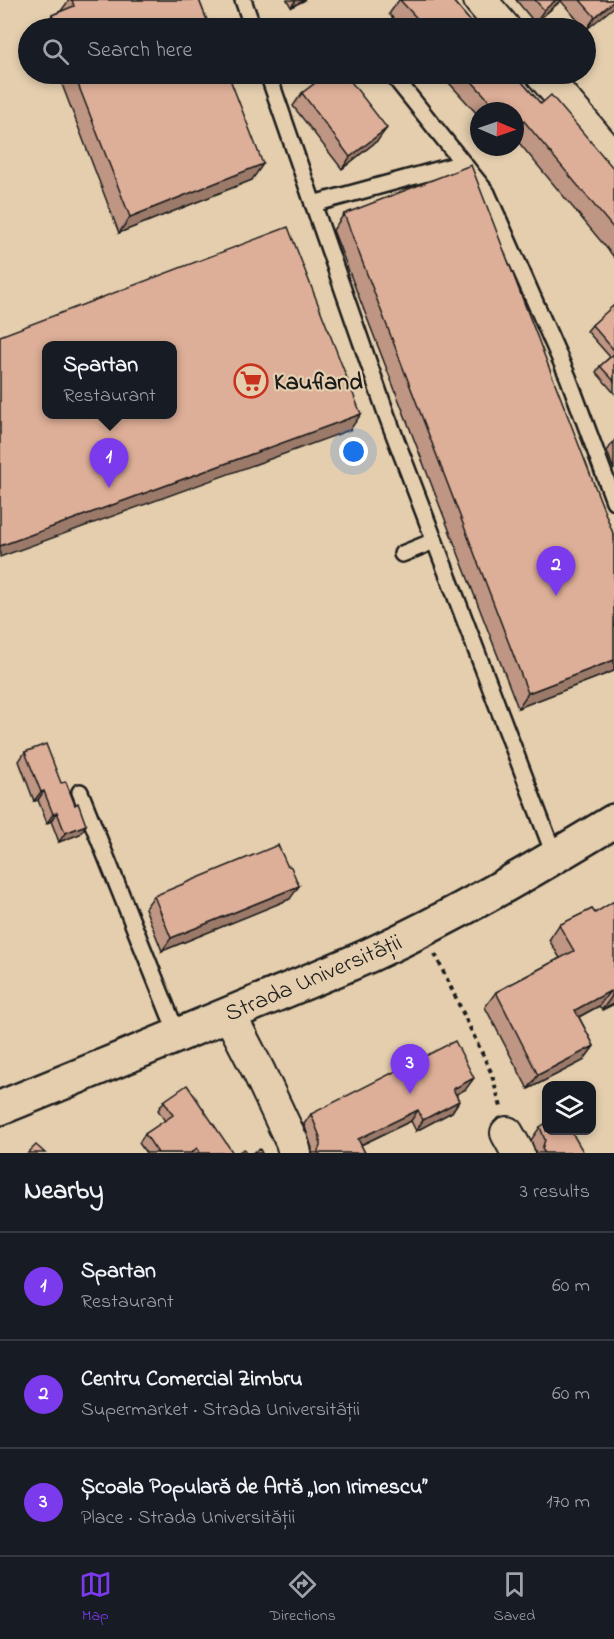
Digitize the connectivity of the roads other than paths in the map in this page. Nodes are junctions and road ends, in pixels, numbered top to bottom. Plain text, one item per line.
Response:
1 (243, 0) edge
2 (480, 0) edge
3 (249, 18) edge
4 (495, 18) edge
5 (272, 84) edge
6 (400, 84) edge
7 (550, 84) edge
8 (614, 159) edge
9 (463, 163) junction
10 (314, 204) junction
11 (614, 501) edge
12 (434, 541) junction
13 (402, 554) dead end
14 (80, 792) dead end
15 (614, 821) edge
16 (555, 857) junction
17 (229, 1014) junction
18 (177, 1036) junction
19 (0, 1108) edge
20 (295, 1153) edge

1 - 3 lane
2 - 4 street
5 - 10 lane
6 - 9 lane
7 - 8 street
9 - 10 lane
9 - 11 lane
10 - 12 lane
12 - 13 lane
12 - 16 lane
14 - 18 lane
15 - 16 street, Strada Universității
16 - 17 street, Strada Universității
17 - 18 street, Strada Universității
17 - 20 street
18 - 19 street, Strada Universității

